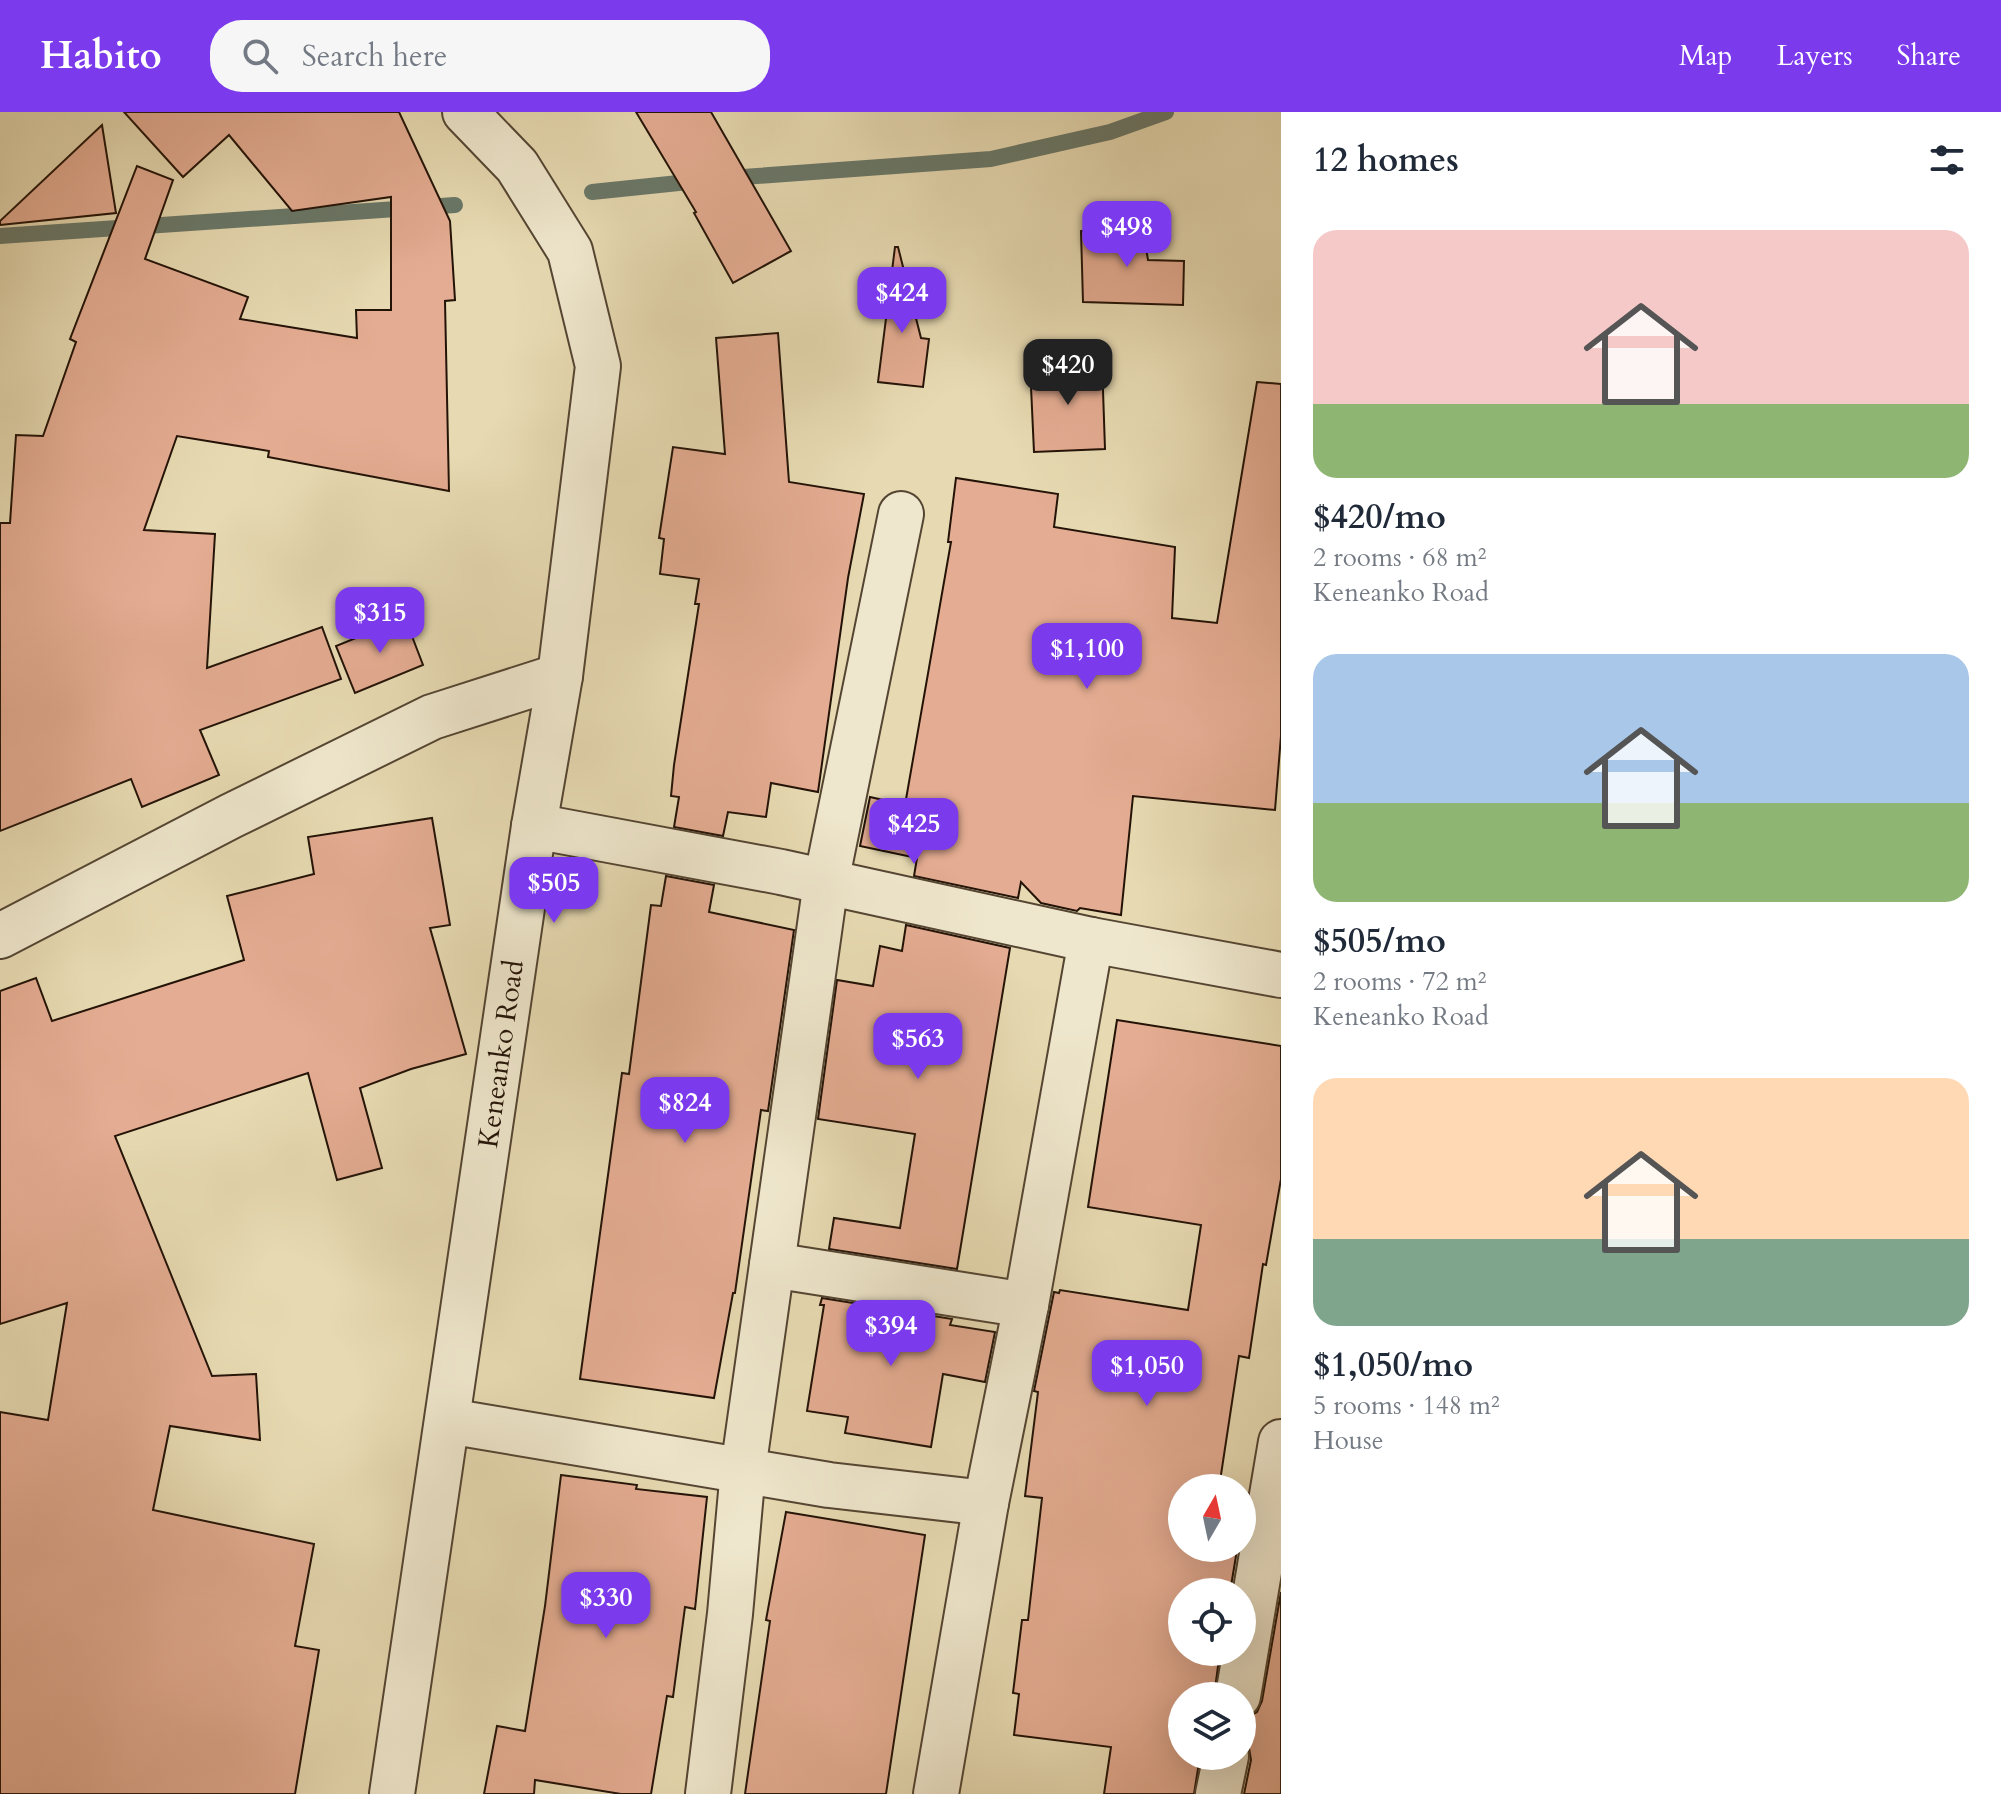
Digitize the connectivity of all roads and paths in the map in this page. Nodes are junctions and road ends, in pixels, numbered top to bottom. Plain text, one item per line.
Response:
1 (465, 112) edge
2 (901, 514) dead end
3 (560, 676) junction
4 (534, 826) junction
5 (826, 882) junction
6 (0, 936) edge
7 (1091, 940) junction
8 (1281, 975) edge
9 (772, 1265) junction
10 (1026, 1305) junction
11 (448, 1421) junction
12 (1281, 1442) edge
13 (743, 1470) junction
14 (986, 1503) junction
15 (1240, 1682) edge
16 (1223, 1770) edge
17 (392, 1794) edge
18 (708, 1794) edge
19 (936, 1794) edge
20 (1218, 1794) edge

1 - 3 street, Keneanko Road
2 - 5 street
3 - 4 street, Keneanko Road
3 - 6 street
4 - 5 street
4 - 11 street, Keneanko Road
5 - 7 street
5 - 9 street
7 - 8 street
7 - 10 street
9 - 10 street
9 - 13 street
10 - 14 street
11 - 13 street
11 - 17 street, Keneanko Road
12 - 15 street
13 - 14 street
13 - 18 street
14 - 19 street
16 - 20 street

